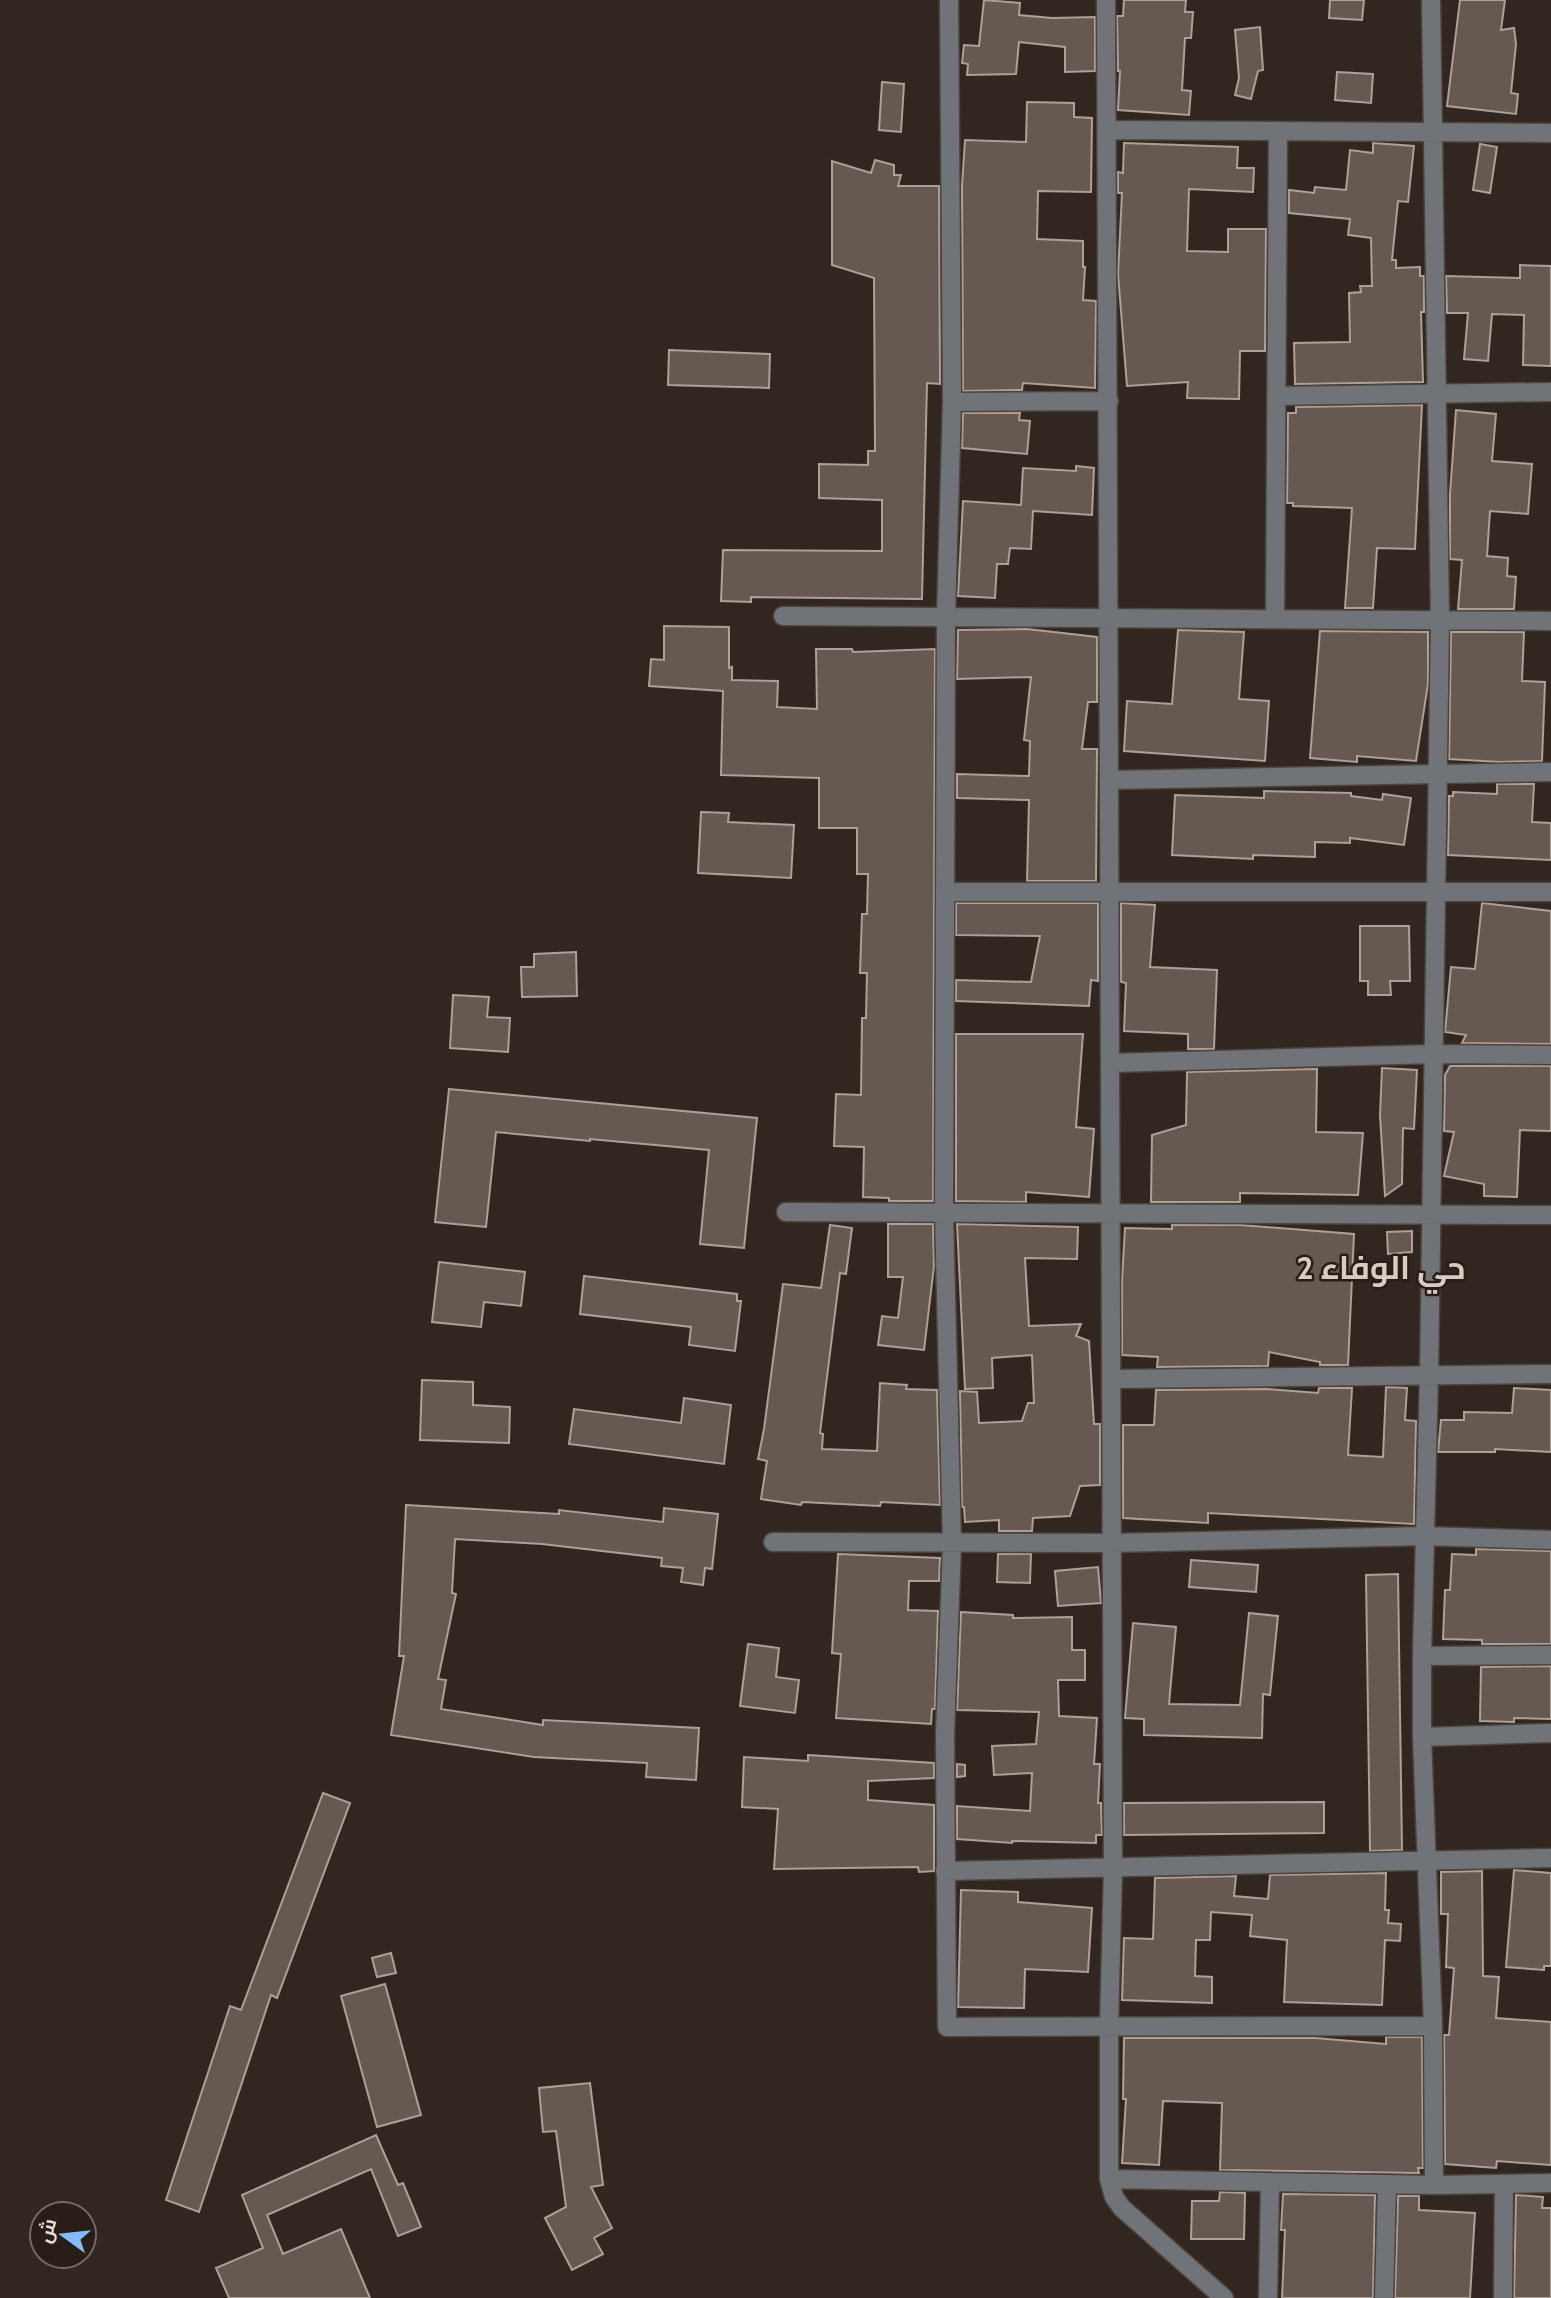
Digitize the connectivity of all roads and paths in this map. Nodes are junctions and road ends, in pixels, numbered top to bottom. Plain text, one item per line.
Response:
1 (949, 0) edge
2 (1106, 0) edge
3 (1431, 0) edge
4 (1108, 130) junction
5 (1278, 131) junction
6 (1432, 132) junction
7 (1551, 133) edge
8 (1436, 392) junction
9 (1551, 392) edge
10 (1277, 396) junction
11 (1109, 401) junction
12 (951, 402) junction
13 (783, 616) dead end
14 (946, 617) junction
15 (1110, 618) junction
16 (1275, 619) junction
17 (1440, 621) junction
18 (1551, 621) edge
19 (1551, 772) edge
20 (1438, 775) junction
21 (1110, 780) junction
22 (946, 892) junction
23 (1110, 892) junction
24 (1436, 892) junction
25 (1551, 892) edge
26 (1434, 1054) junction
27 (1551, 1055) edge
28 (1111, 1063) junction
29 (786, 1212) dead end
30 (944, 1212) junction
31 (1111, 1213) junction
32 (1432, 1215) junction
33 (1551, 1215) edge
34 (1551, 1374) edge
35 (1429, 1376) junction
36 (1111, 1379) junction
37 (1425, 1536) junction
38 (1551, 1540) edge
39 (772, 1542) dead end
40 (952, 1544) junction
41 (1112, 1544) junction
42 (1422, 1656) junction
43 (1551, 1656) edge
44 (1551, 1732) edge
45 (1422, 1737) junction
46 (1551, 1858) edge
47 (1427, 1860) junction
48 (1113, 1869) junction
49 (945, 1871) junction
50 (1433, 2026) junction
51 (1109, 2027) junction
52 (1109, 2179) junction
53 (1270, 2182) junction
54 (1551, 2183) edge
55 (1387, 2184) junction
56 (1504, 2184) junction
57 (1434, 2185) junction
58 (1224, 2298) edge
59 (1268, 2298) edge
60 (1384, 2298) edge
61 (1503, 2298) edge

1 - 12 street
2 - 4 street
3 - 6 street
4 - 5 street
4 - 11 street
5 - 6 street
5 - 10 street
6 - 7 street
6 - 8 street
8 - 9 street
8 - 10 street
8 - 17 street
10 - 16 street
11 - 12 street
11 - 15 street
12 - 14 street
13 - 14 street
14 - 15 street
14 - 22 street
15 - 16 street
15 - 21 street
16 - 17 street
17 - 18 street
17 - 20 street
19 - 20 street
20 - 21 street
20 - 24 street
21 - 23 street
22 - 23 street
22 - 30 street
23 - 24 street
23 - 28 street
24 - 25 street
24 - 26 street
26 - 27 street
26 - 28 street
26 - 32 street
28 - 31 street
29 - 30 street
30 - 31 street
30 - 40 street
31 - 32 street
31 - 36 street
32 - 33 street
32 - 35 street
34 - 35 street
35 - 36 street
35 - 37 street
36 - 41 street
37 - 38 street
37 - 41 street
37 - 42 street
39 - 40 street
40 - 41 street
40 - 49 street
41 - 48 street
42 - 43 street
42 - 45 street
44 - 45 street
45 - 47 street
46 - 47 street
47 - 48 street
47 - 50 street
48 - 49 street
48 - 51 street
49 - 51 street
50 - 51 street
50 - 57 street
51 - 52 street
52 - 53 street
52 - 58 street
53 - 55 street
53 - 59 street
54 - 56 street
55 - 57 street
55 - 60 street
56 - 57 street
56 - 61 street

